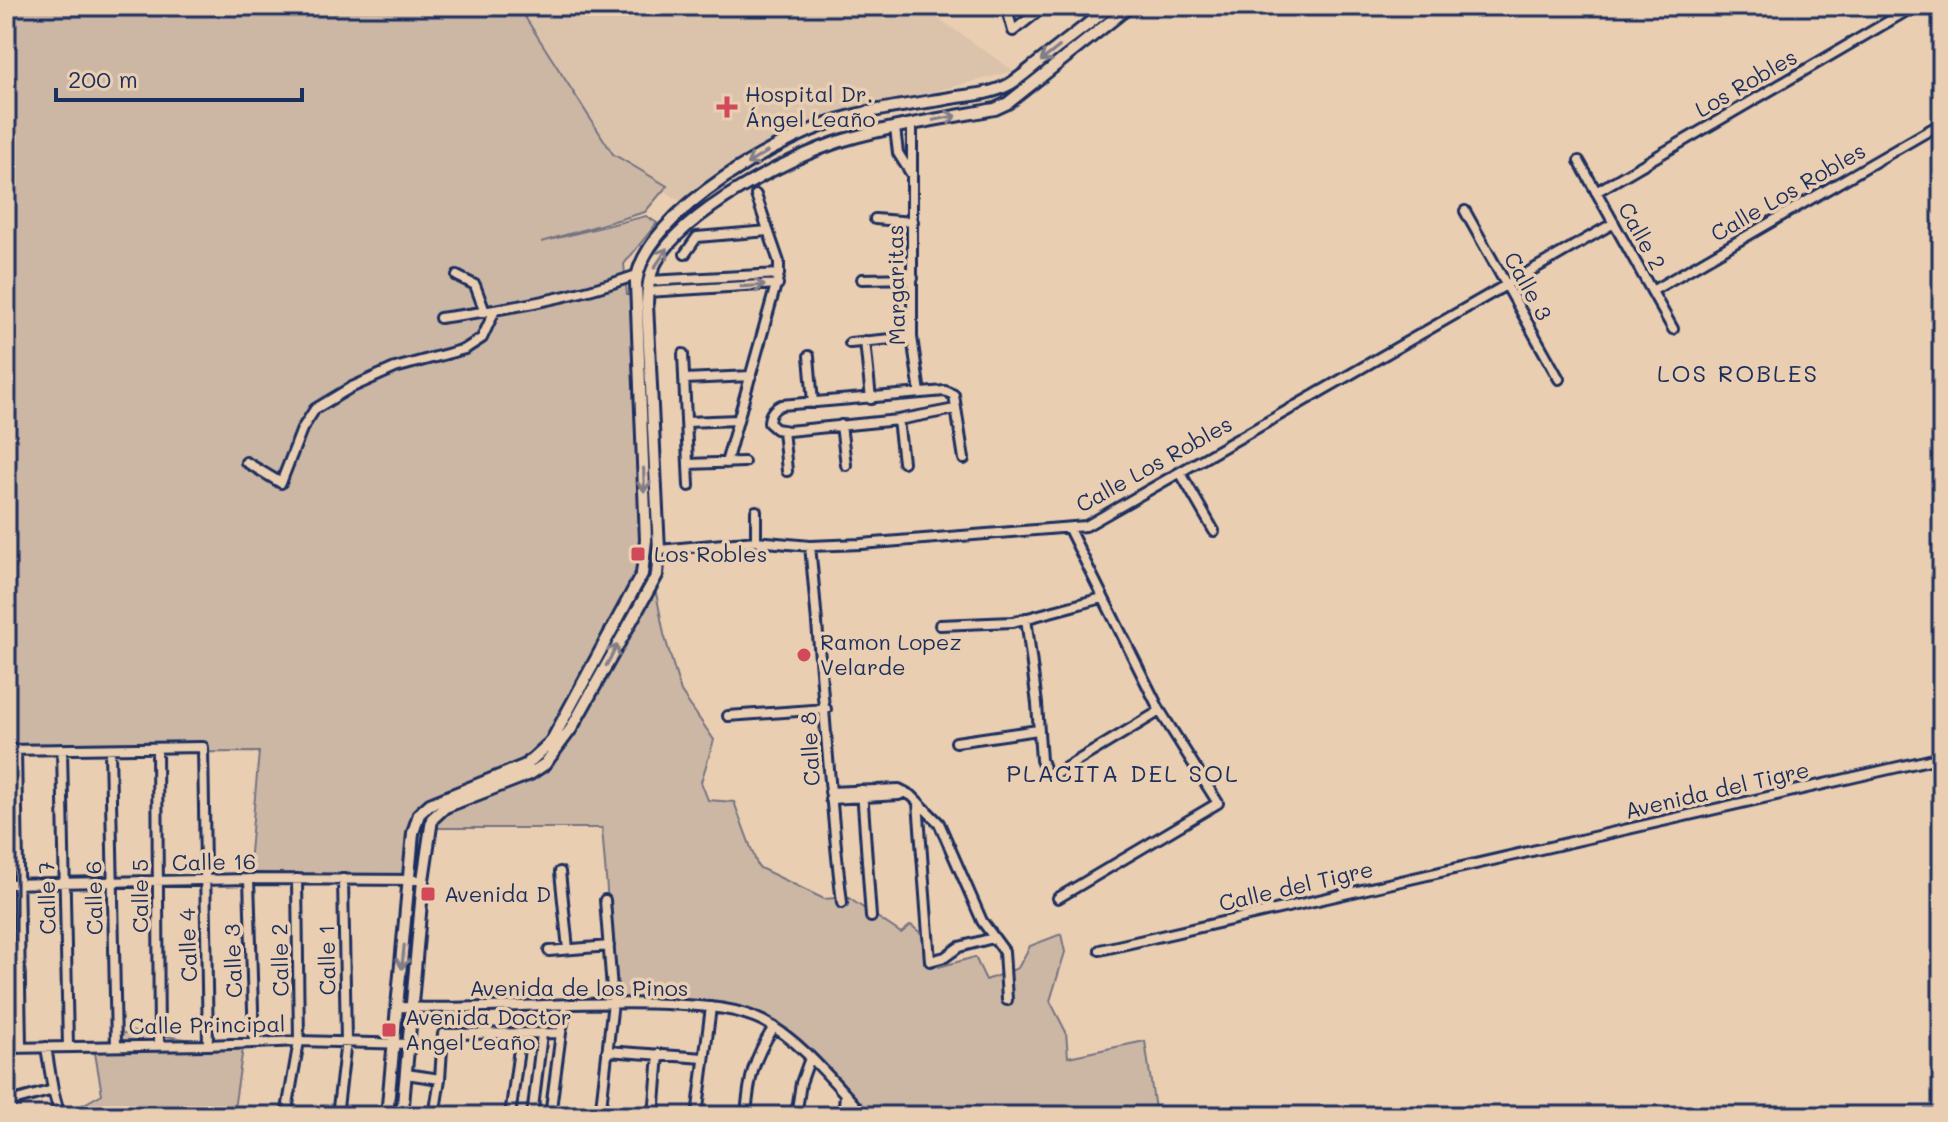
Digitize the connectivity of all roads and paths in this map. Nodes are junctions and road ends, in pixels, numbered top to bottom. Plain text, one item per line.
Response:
1 (1006, 6) edge
2 (1045, 6) edge
3 (1111, 6) edge
4 (1130, 6) edge
5 (1915, 6) edge
6 (1942, 123) edge
7 (912, 125) junction
8 (895, 128) junction
9 (1579, 161) dead end
10 (913, 176) junction
11 (1596, 192) junction
12 (756, 195) dead end
13 (1465, 211) dead end
14 (875, 219) dead end
15 (913, 222) junction
16 (1614, 223) junction
17 (768, 231) junction
18 (685, 254) dead end
19 (637, 275) junction
20 (457, 276) dead end
21 (913, 278) junction
22 (681, 279) junction
23 (778, 279) junction
24 (862, 279) dead end
25 (1506, 284) junction
26 (648, 286) junction
27 (680, 290) junction
28 (1652, 291) junction
29 (490, 311) junction
30 (440, 318) dead end
31 (1673, 329) dead end
32 (912, 337) junction
33 (865, 341) junction
34 (850, 343) dead end
35 (683, 354) dead end
36 (809, 356) dead end
37 (751, 376) junction
38 (685, 379) junction
39 (1559, 379) dead end
40 (920, 393) junction
41 (871, 399) junction
42 (813, 403) junction
43 (955, 409) junction
44 (738, 420) junction
45 (898, 420) junction
46 (686, 422) junction
47 (841, 425) junction
48 (783, 430) junction
49 (964, 459) dead end
50 (246, 462) dead end
51 (744, 462) dead end
52 (903, 462) dead end
53 (726, 463) junction
54 (688, 464) junction
55 (846, 465) dead end
56 (787, 471) dead end
57 (1180, 472) junction
58 (689, 486) dead end
59 (756, 511) dead end
60 (1069, 529) junction
61 (1214, 531) dead end
62 (756, 541) junction
63 (810, 546) junction
64 (659, 550) junction
65 (1102, 598) junction
66 (1026, 618) junction
67 (940, 625) dead end
68 (826, 709) junction
69 (1160, 711) junction
70 (728, 716) dead end
71 (1038, 730) junction
72 (956, 742) dead end
73 (157, 748) junction
74 (62, 749) junction
75 (110, 749) junction
76 (11, 750) edge
77 (1942, 757) edge
78 (862, 793) junction
79 (830, 795) junction
80 (918, 802) junction
81 (414, 840) junction
82 (428, 841) junction
83 (1500, 858) joint
84 (560, 872) dead end
85 (249, 879) junction
86 (297, 879) junction
87 (343, 879) junction
88 (411, 879) junction
89 (204, 880) junction
90 (423, 880) junction
91 (158, 881) junction
92 (111, 882) junction
93 (65, 883) junction
94 (6, 884) edge
95 (17, 884) junction
96 (1058, 898) dead end
97 (605, 900) dead end
98 (842, 903) dead end
99 (871, 917) dead end
100 (993, 938) junction
101 (609, 946) junction
102 (568, 949) junction
103 (1100, 950) dead end
104 (549, 951) dead end
105 (1007, 1000) dead end
106 (613, 1002) junction
107 (398, 1007) junction
108 (711, 1007) junction
109 (413, 1008) junction
110 (565, 1012) dead end
111 (774, 1027) junction
112 (561, 1033) junction
113 (521, 1034) junction
114 (542, 1034) junction
115 (299, 1041) junction
116 (346, 1041) junction
117 (254, 1042) junction
118 (394, 1043) junction
119 (410, 1044) junction
120 (159, 1045) junction
121 (208, 1045) junction
122 (116, 1046) junction
123 (21, 1047) junction
124 (46, 1047) junction
125 (68, 1047) junction
126 (6, 1048) edge
127 (607, 1051) junction
128 (659, 1054) junction
129 (704, 1058) junction
130 (810, 1058) junction
131 (406, 1074) junction
132 (440, 1079) junction
133 (53, 1090) junction
134 (845, 1094) junction
135 (6, 1103) edge
136 (60, 1116) edge
137 (286, 1116) edge
138 (337, 1116) edge
139 (387, 1116) edge
140 (402, 1116) edge
141 (434, 1116) edge
142 (510, 1116) edge
143 (532, 1116) edge
144 (550, 1116) edge
145 (600, 1116) edge
146 (654, 1116) edge
147 (697, 1116) edge
148 (746, 1116) edge
149 (796, 1116) edge
150 (843, 1116) edge
151 (865, 1116) edge

1 - 2 street
3 -> 19 street
7 -> 4 street
5 - 11 street, Los Robles
6 - 28 street, Calle Los Robles
7 - 8 street
7 - 10 street, Margaritas
8 - 10 street, Margaritas
26 -> 8 street
9 - 11 street, Calle 2
10 - 15 street, Margaritas
11 - 16 street, Calle 2
12 - 17 street
13 - 25 street, Calle 3
14 - 15 street
15 - 21 street, Margaritas
16 - 25 street, Calle Los Robles
16 - 28 street, Calle 2
17 - 18 street
17 - 23 street
19 - 29 street
19 -> 81 street
20 - 29 street
21 - 24 street
21 - 32 street, Margaritas
22 - 23 street
22 - 26 street
22 - 27 street
27 -> 23 street
23 - 37 street
25 - 39 street, Calle 3
25 - 57 street, Calle Los Robles
26 - 27 street
26 - 64 street
28 - 31 street, Calle 2
29 - 30 street
29 - 50 street
32 - 33 street
32 - 40 street, Margaritas
33 - 34 street
33 - 41 street
35 - 38 street
36 - 42 street
37 - 38 street
37 - 44 street
38 - 46 street
40 - 41 street
40 - 43 street
41 - 42 street
42 - 48 street
43 - 45 street
43 - 49 street
44 - 46 street
44 - 53 street
45 - 47 street
45 - 52 street
46 - 54 street
47 - 48 street
47 - 55 street
48 - 56 street
51 - 53 street
53 - 54 street
54 - 58 street
57 - 60 street, Calle Los Robles
57 - 61 street
59 - 62 street
60 - 63 street, Calle Los Robles
60 - 65 street
62 - 63 street, Calle Los Robles
62 - 64 street, Calle Los Robles
63 - 68 street, Calle 8
82 -> 64 street
65 - 66 street
65 - 69 street
66 - 67 street
66 - 71 street
68 - 70 street
68 - 79 street, Calle 8
69 - 71 street
69 - 96 street
71 - 72 street
73 - 75 street
73 - 89 street, Calle 4
73 - 91 street, Calle 5
74 - 75 street
74 - 76 street
74 - 93 street, Calle 7
75 - 92 street, Calle 6
76 - 95 street
77 - 83 street, Avenida del Tigre
78 - 79 street
78 - 80 street
78 - 99 street
79 - 98 street, Calle 8
80 - 100 street
80 - 100 street
81 - 82 street
81 - 88 street
82 - 90 street
83 - 103 street, Calle del Tigre
84 - 102 street
85 - 86 street, Calle 16
85 - 89 street, Calle 16
85 - 117 street, Calle 3
86 - 87 street, Calle 16
86 - 115 street, Calle 2
87 - 88 street, Calle 16
87 - 116 street, Calle 1
88 - 90 street, Calle 16
88 -> 107 street
89 - 91 street, Calle 16
89 - 121 street, Calle 4
90 - 109 street
91 - 92 street, Calle 16
91 - 120 street, Calle 5
92 - 93 street, Calle 16
92 - 122 street, Calle 6
93 - 95 street, Calle 16
93 - 125 street, Calle 7
94 - 95 street, Calle 16
95 - 123 street
97 - 101 street
100 - 105 street
101 - 102 street
101 - 106 street
102 - 104 street
106 - 108 street, Avenida de los Pinos
106 - 109 street, Avenida de los Pinos
106 - 127 street
107 - 109 street, Avenida de los Pinos
107 - 118 street
108 - 111 street, Avenida de los Pinos
108 - 129 street
109 - 119 street
110 - 112 street
111 - 130 street, Avenida de los Pinos
111 - 148 street
112 - 114 street
112 - 144 street
113 - 114 street
113 - 132 street
113 - 142 street
114 - 143 street
115 - 116 street, Calle Principal
115 - 117 street, Calle Principal
115 - 137 street
116 - 118 street, Calle Principal
116 - 138 street, Calle 1
117 - 121 street, Calle Principal
118 - 119 street, Calle Principal
118 - 139 street
119 - 131 street
120 - 121 street, Calle Principal
120 - 122 street, Calle Principal
122 - 125 street, Calle Principal
123 - 124 street, Calle Principal
123 - 126 street, Calle Principal
124 - 125 street, Calle Principal
124 - 133 street
127 - 128 street
127 - 145 street
128 - 129 street
128 - 146 street
129 - 147 street
130 - 134 street, Avenida de los Pinos
130 - 149 street
131 - 132 street
131 - 140 street
132 - 141 street
133 - 135 street
133 - 136 street
134 - 150 street
134 - 151 street, Avenida de los Pinos

